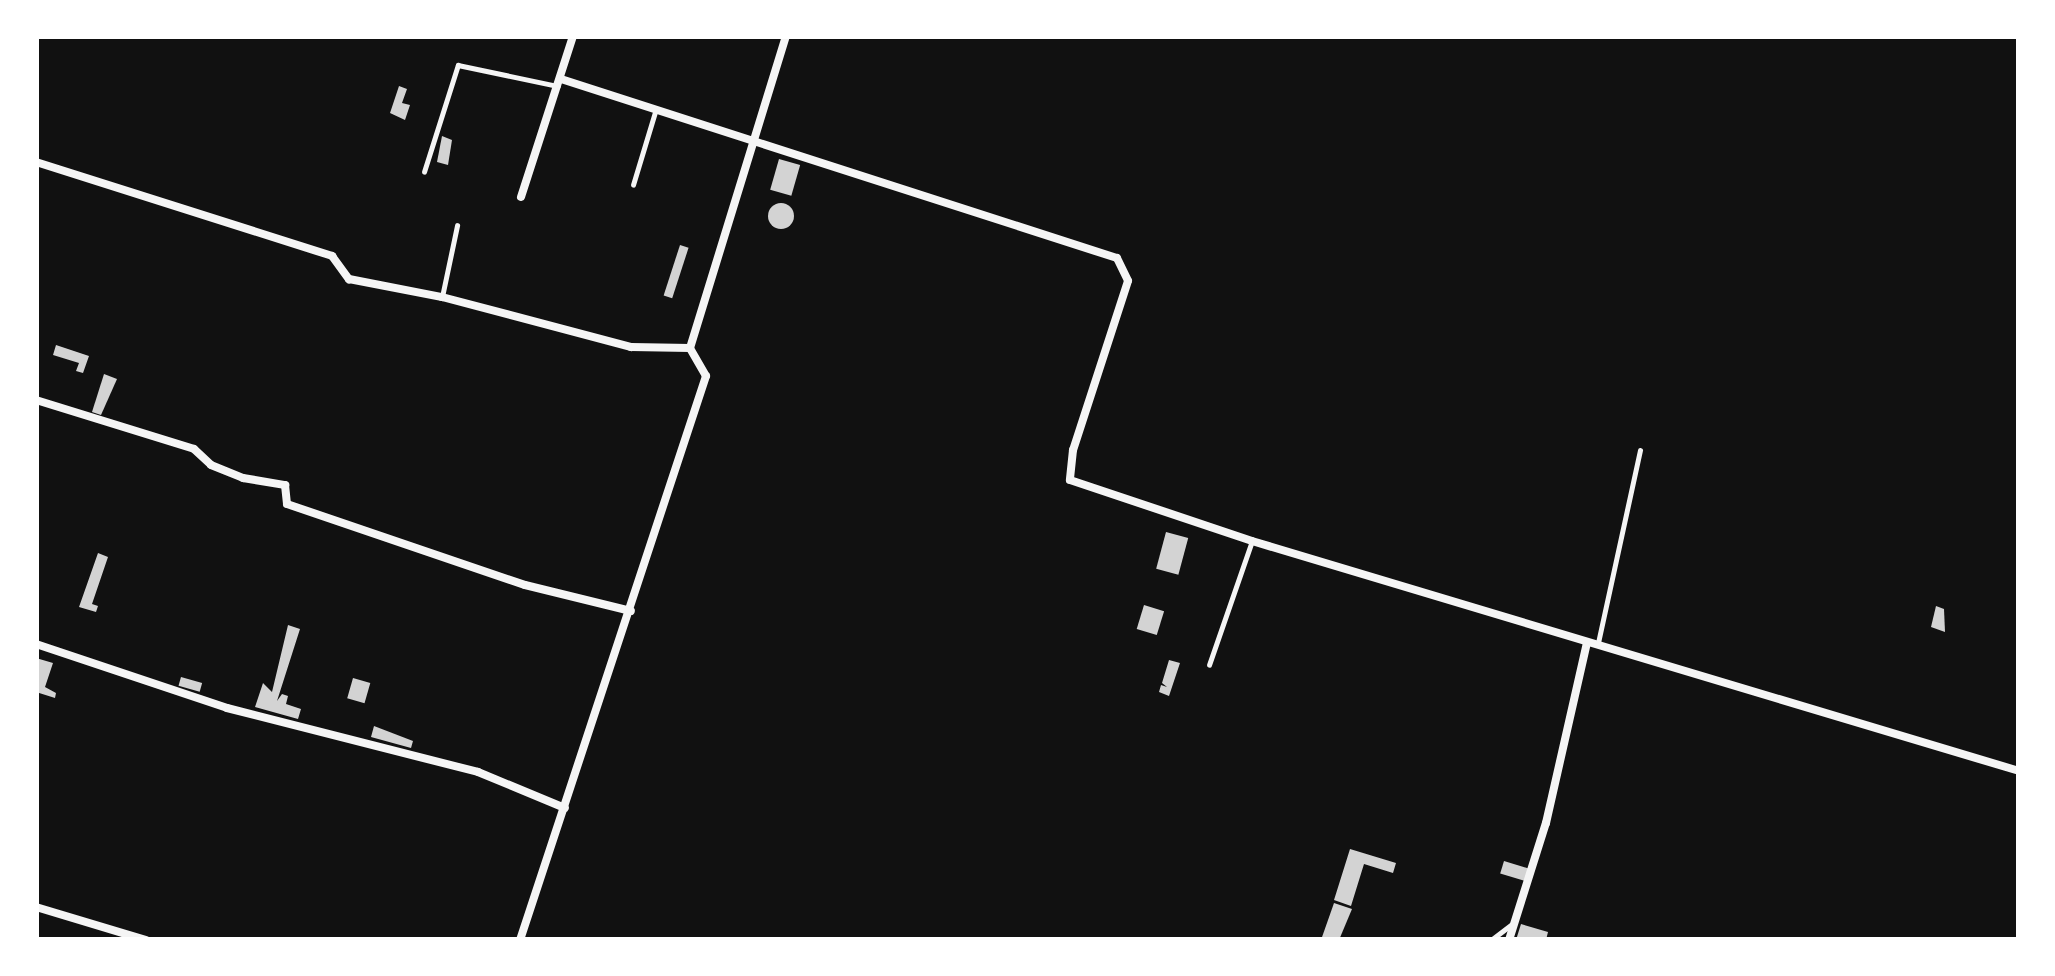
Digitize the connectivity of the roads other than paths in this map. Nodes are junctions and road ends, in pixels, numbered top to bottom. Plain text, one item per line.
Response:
1 (573, 36) edge
2 (786, 36) edge
3 (560, 83) junction
4 (656, 109) junction
5 (754, 137) junction
6 (36, 162) edge
7 (424, 172) dead end
8 (634, 185) dead end
9 (521, 196) dead end
10 (457, 226) dead end
11 (442, 297) junction
12 (691, 352) junction
13 (36, 400) edge
14 (1640, 451) dead end
15 (1252, 541) junction
16 (631, 611) junction
17 (1587, 643) junction
18 (1598, 643) junction
19 (36, 644) edge
20 (1209, 665) dead end
21 (2019, 771) edge
22 (565, 808) junction
23 (36, 907) edge
24 (1518, 916) junction
25 (146, 940) edge
26 (520, 940) edge
27 (1491, 940) edge
28 (1509, 940) edge

1 - 3 street
2 - 5 street
3 - 4 street
3 - 7 lane
3 - 9 street
4 - 5 street
4 - 8 lane
5 - 12 street
5 - 15 street
6 - 11 street
10 - 11 lane
11 - 12 street
12 - 16 street
13 - 16 street
14 - 18 lane
15 - 17 street
15 - 20 lane
16 - 22 street
17 - 18 street
17 - 24 street
18 - 21 street
19 - 22 street
22 - 26 street
23 - 25 street
24 - 27 lane
24 - 28 street

